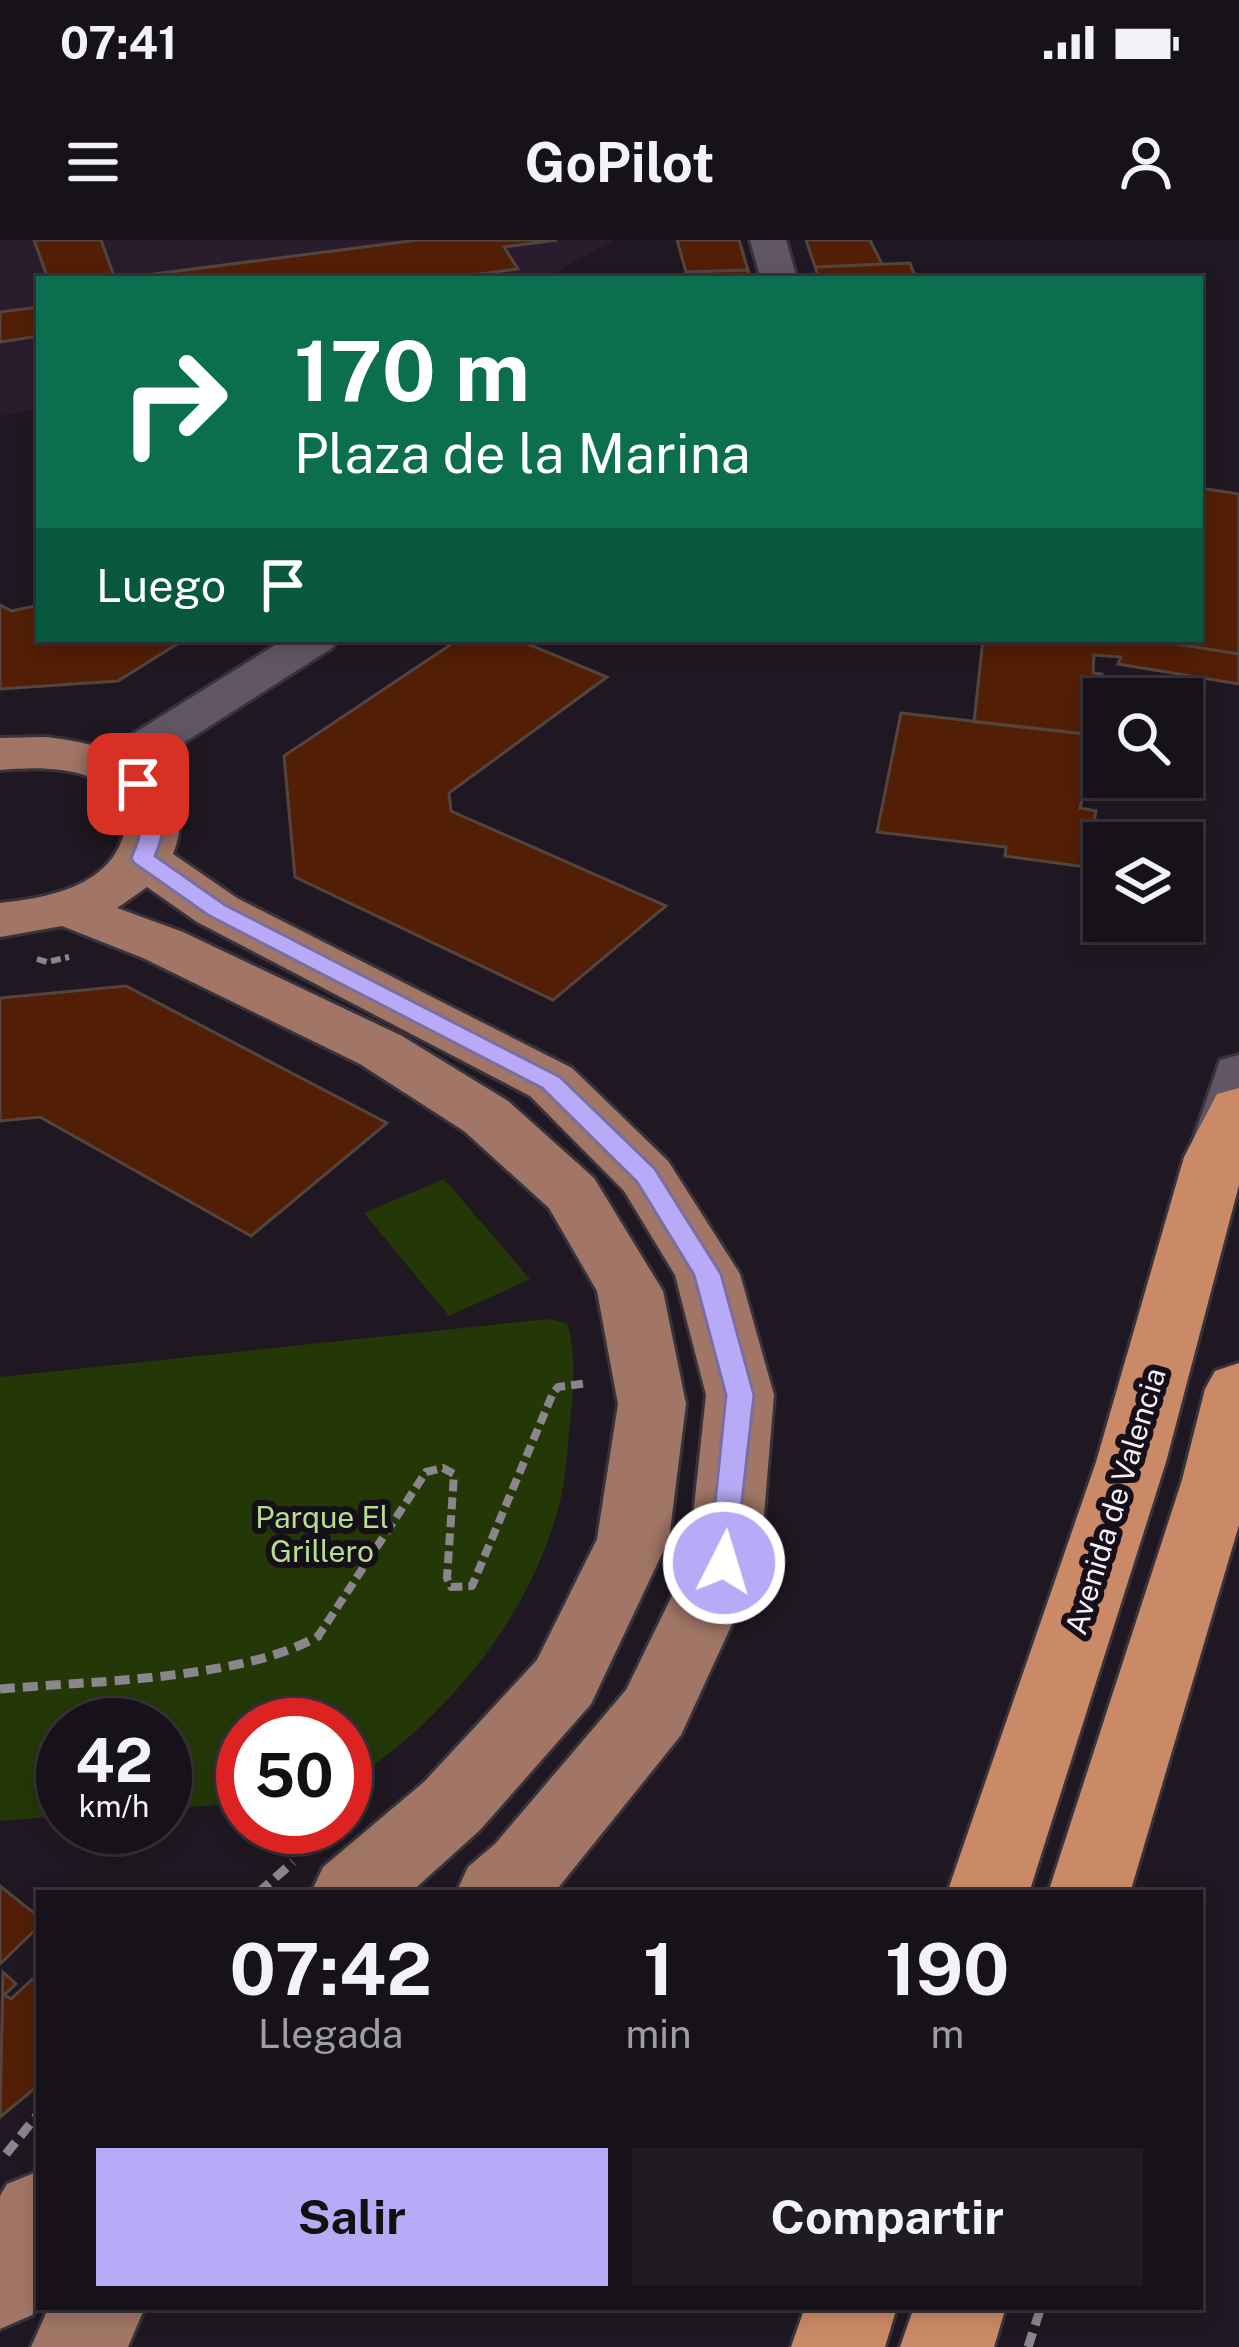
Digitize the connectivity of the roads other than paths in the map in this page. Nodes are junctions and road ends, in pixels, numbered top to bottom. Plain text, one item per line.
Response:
1 (767, 240) edge
2 (777, 276) edge
3 (311, 642) edge
4 (0, 754) edge
5 (113, 767) junction
6 (142, 858) junction
7 (74, 931) junction
8 (9, 939) edge
9 (1239, 1072) edge
10 (1227, 1133) edge
11 (1239, 1389) edge
12 (355, 1890) edge
13 (500, 1890) edge
14 (989, 1890) edge
15 (1090, 1890) edge
16 (36, 2220) edge
17 (0, 2283) edge
18 (97, 2310) edge
19 (850, 2310) edge
20 (959, 2310) edge
21 (78, 2347) edge
22 (838, 2347) edge
23 (947, 2347) edge

1 - 2 street
3 - 5 street
4 - 5 main road
5 - 6 main road
6 - 7 main road
6 - 13 main road
7 - 8 main road
7 - 12 main road
9 - 10 street
10 - 14 highway, Avenida de Valencia
11 - 15 highway
16 - 17 main road
18 - 21 main road
19 - 22 highway
20 - 23 highway

